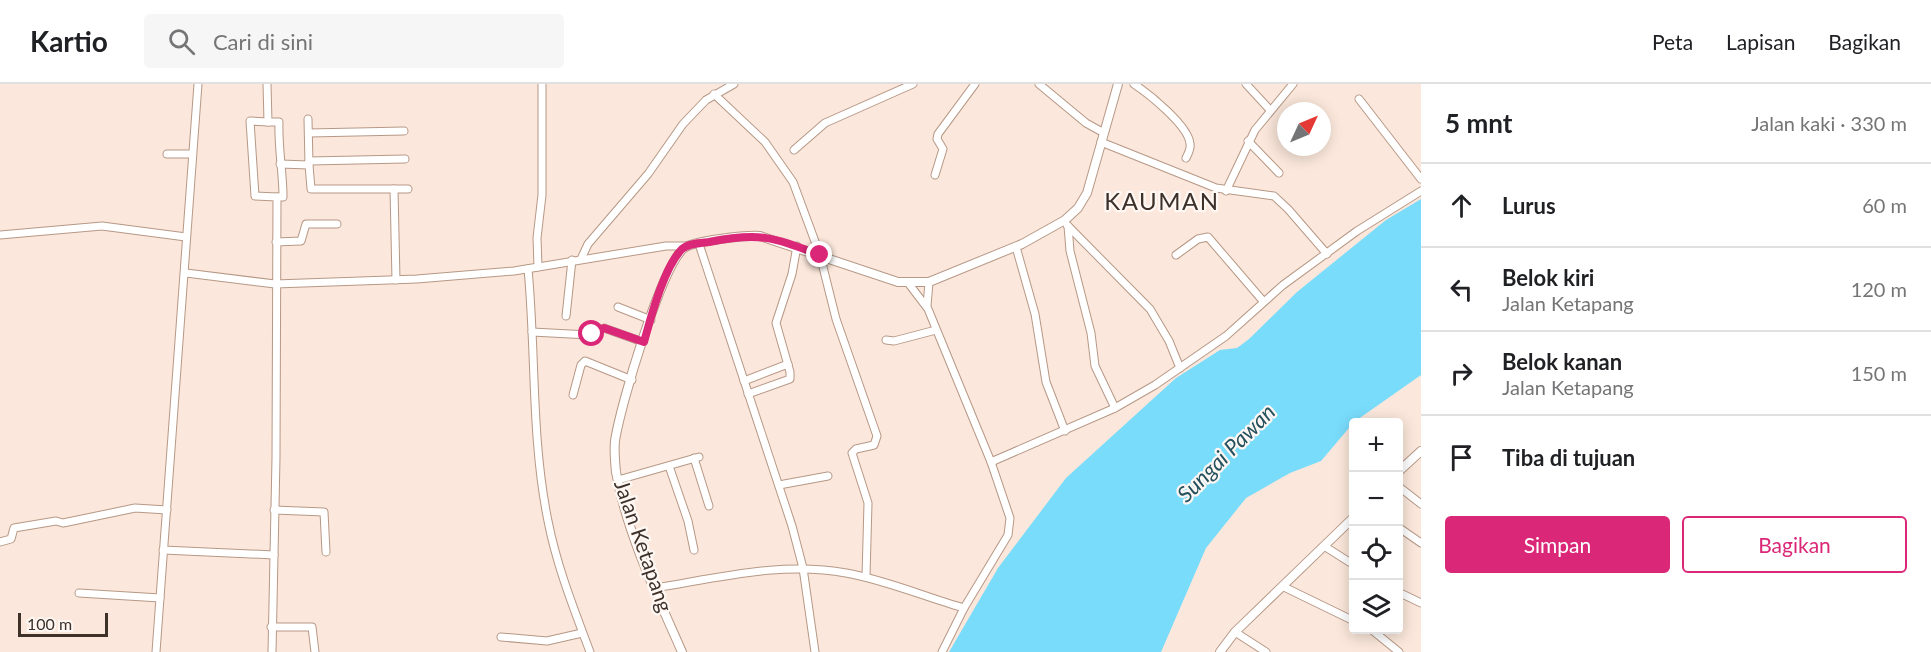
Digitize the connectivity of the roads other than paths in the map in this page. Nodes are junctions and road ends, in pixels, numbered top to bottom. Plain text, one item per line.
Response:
1 (198, 84) edge
2 (267, 84) edge
3 (542, 84) edge
4 (734, 84) edge
5 (913, 84) edge
6 (975, 84) edge
7 (1039, 84) edge
8 (1118, 84) edge
9 (1134, 84) edge
10 (1246, 84) edge
11 (1293, 84) edge
12 (714, 94) junction
13 (1359, 99) dead end
14 (1270, 110) junction
15 (308, 119) dead end
16 (268, 122) junction
17 (404, 130) dead end
18 (309, 133) junction
19 (1102, 138) junction
20 (1248, 141) junction
21 (794, 150) dead end
22 (166, 154) dead end
23 (191, 154) junction
24 (1186, 158) dead end
25 (405, 159) dead end
26 (309, 163) junction
27 (280, 164) junction
28 (1279, 173) dead end
29 (935, 175) dead end
30 (1421, 179) edge
31 (394, 189) junction
32 (408, 189) dead end
33 (1226, 191) junction
34 (1421, 191) edge
35 (277, 197) junction
36 (1066, 223) junction
37 (337, 224) dead end
38 (0, 235) edge
39 (186, 237) junction
40 (276, 242) junction
41 (699, 244) junction
42 (688, 246) junction
43 (796, 246) junction
44 (1016, 247) junction
45 (1327, 254) junction
46 (820, 255) junction
47 (1176, 255) dead end
48 (581, 259) junction
49 (572, 260) junction
50 (538, 267) junction
51 (528, 269) junction
52 (186, 273) junction
53 (396, 280) junction
54 (929, 282) junction
55 (275, 284) junction
56 (909, 284) junction
57 (1263, 301) junction
58 (618, 307) dead end
59 (928, 309) junction
60 (566, 316) dead end
61 (651, 320) junction
62 (936, 330) junction
63 (532, 332) junction
64 (886, 340) dead end
65 (644, 342) junction
66 (788, 364) junction
67 (1180, 368) junction
68 (632, 380) junction
69 (744, 381) junction
70 (748, 394) junction
71 (573, 395) dead end
72 (1115, 408) junction
73 (1065, 431) junction
74 (1421, 451) edge
75 (991, 462) junction
76 (669, 466) junction
77 (1403, 467) edge
78 (828, 476) dead end
79 (618, 480) junction
80 (780, 485) junction
81 (1403, 490) edge
82 (1421, 504) edge
83 (709, 506) dead end
84 (167, 510) junction
85 (274, 510) junction
86 (1349, 521) edge
87 (1403, 530) edge
88 (0, 542) edge
89 (1421, 543) edge
90 (1324, 546) junction
91 (163, 550) junction
92 (694, 550) dead end
93 (326, 552) dead end
94 (274, 555) junction
95 (1349, 562) edge
96 (803, 568) junction
97 (866, 577) junction
98 (1284, 587) junction
99 (655, 588) junction
100 (79, 593) dead end
101 (1403, 594) edge
102 (160, 598) junction
103 (1421, 603) edge
104 (964, 608) junction
105 (1349, 619) edge
106 (270, 627) junction
107 (1235, 632) junction
108 (582, 633) junction
109 (1378, 634) edge
110 (501, 638) dead end
111 (156, 652) edge
112 (272, 652) edge
113 (315, 652) edge
114 (590, 652) edge
115 (682, 652) edge
116 (815, 652) edge
117 (942, 652) edge
118 (1220, 652) edge
119 (1266, 652) edge
120 (1399, 652) edge

1 - 23 street
2 - 16 street
3 - 50 street
4 - 12 street
5 - 21 street
6 - 29 street
7 - 19 street
8 - 19 main road
9 - 24 street
10 - 14 street
11 - 14 street
12 - 46 street
12 - 48 street
13 - 30 street
14 - 20 street
15 - 18 street
16 - 27 street
16 - 35 street
17 - 18 street
18 - 26 street
19 - 33 street
19 - 36 main road
20 - 28 street
20 - 33 street
22 - 23 street
23 - 39 street
25 - 26 street
26 - 27 street
26 - 31 street
27 - 35 street
31 - 32 street
31 - 53 street
33 - 45 street
34 - 45 street
35 - 40 street
36 - 44 main road
36 - 67 street
36 - 72 street
37 - 40 street
38 - 39 street
39 - 52 street
40 - 55 street
41 - 42 main road
41 - 43 main road
41 - 69 street
42 - 48 street
42 - 61 main road, Jalan Ketapang
43 - 46 main road
43 - 66 street
44 - 54 main road
44 - 73 street
45 - 57 street
46 - 56 main road
46 - 97 street
47 - 57 street
48 - 49 street
49 - 50 street
49 - 60 street
50 - 51 street
51 - 53 street
51 - 63 street
52 - 55 street
52 - 84 street
53 - 55 street
54 - 56 main road
54 - 59 street
55 - 85 street
56 - 59 street
57 - 67 street
58 - 61 street
59 - 62 street
61 - 65 main road, Jalan Ketapang
62 - 64 street
62 - 75 street
63 - 65 street
63 - 108 street
65 - 68 main road, Jalan Ketapang
66 - 69 street
66 - 70 street
67 - 72 street
68 - 71 street
68 - 79 main road, Jalan Ketapang
69 - 70 street
70 - 80 street
72 - 73 street
73 - 75 street
74 - 77 main road
75 - 104 street
76 - 79 street
76 - 83 street
76 - 92 street
78 - 80 street
79 - 99 main road, Jalan Ketapang
80 - 96 street
81 - 82 street
84 - 88 street
84 - 91 street
85 - 93 street
85 - 94 street
86 - 90 main road
87 - 89 street
90 - 95 street
90 - 98 main road
91 - 94 street
91 - 102 street
94 - 106 street
96 - 97 street
96 - 99 street
96 - 116 street
97 - 104 street
98 - 105 street
98 - 107 main road
99 - 115 main road, Jalan Ketapang
100 - 102 street
101 - 103 street
102 - 111 street
104 - 117 street
106 - 112 street
106 - 113 street
107 - 118 main road
107 - 119 street
108 - 110 street
108 - 114 street
109 - 120 street

